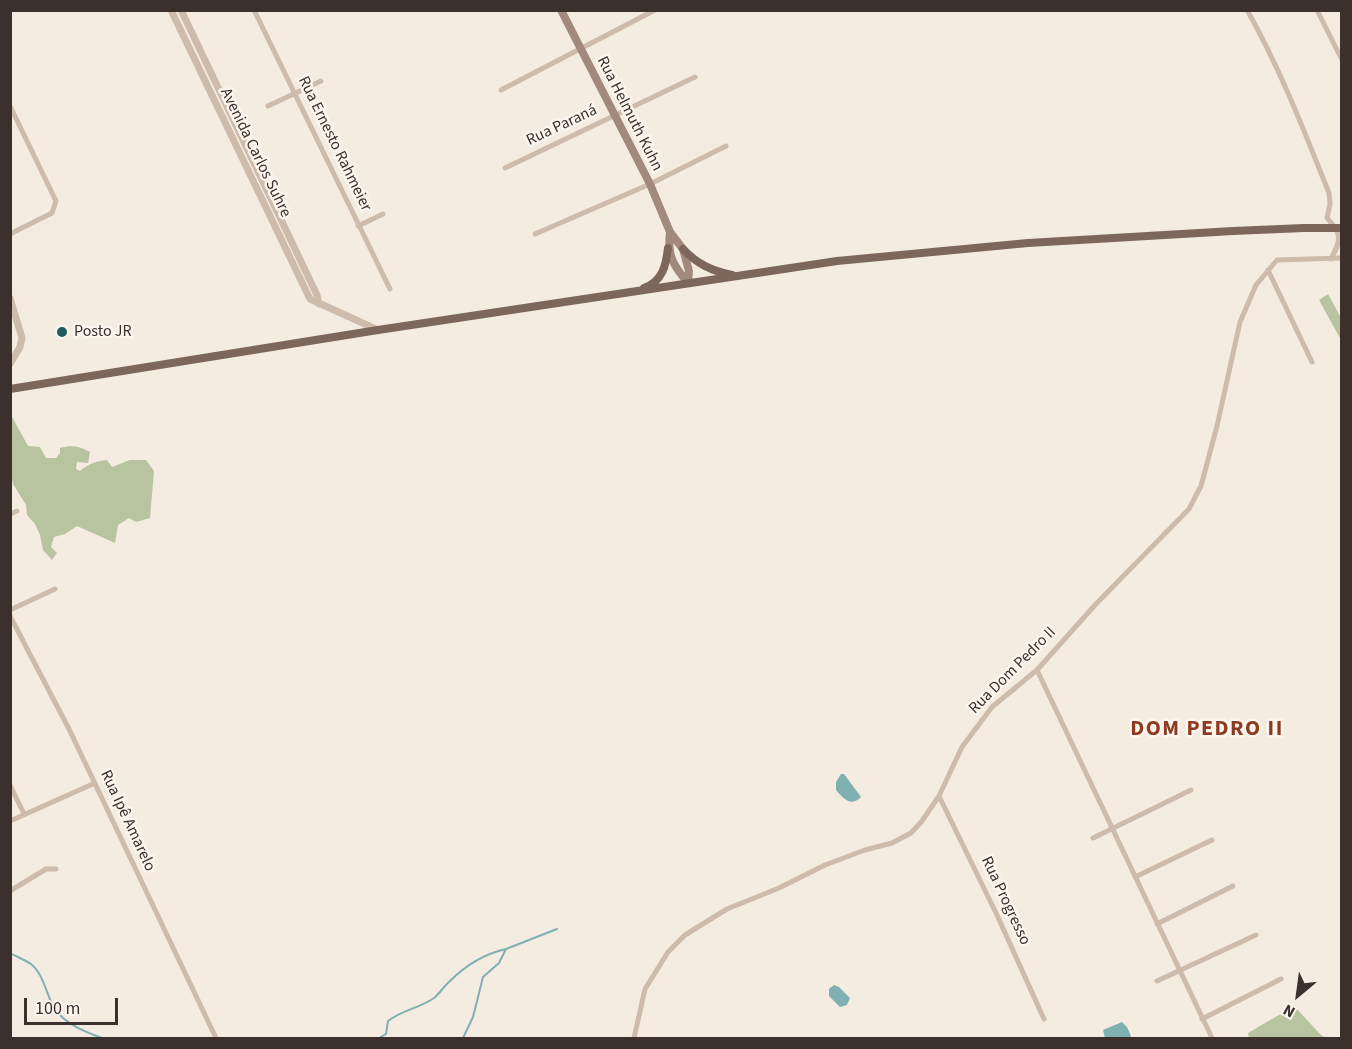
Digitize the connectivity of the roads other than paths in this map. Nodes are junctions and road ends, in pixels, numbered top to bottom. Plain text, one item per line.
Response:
1 (171, 10) edge
2 (181, 10) edge
3 (254, 10) edge
4 (561, 10) edge
5 (655, 10) edge
6 (1247, 10) edge
7 (1317, 10) edge
8 (580, 48) junction
9 (1341, 60) edge
10 (695, 77) dead end
11 (321, 81) dead end
12 (501, 90) dead end
13 (295, 94) junction
14 (10, 106) edge
15 (268, 106) dead end
16 (614, 116) junction
17 (234, 121) junction
18 (226, 125) junction
19 (726, 146) dead end
20 (505, 168) dead end
21 (650, 184) junction
22 (383, 214) dead end
23 (358, 226) junction
24 (1340, 229) edge
25 (670, 232) junction
26 (10, 234) edge
27 (535, 234) dead end
28 (668, 248) junction
29 (682, 249) junction
30 (1341, 258) edge
31 (1330, 259) junction
32 (1268, 270) junction
33 (745, 276) junction
34 (688, 283) junction
35 (390, 290) dead end
36 (637, 291) junction
37 (10, 298) edge
38 (319, 303) junction
39 (378, 330) junction
40 (1312, 362) dead end
41 (10, 364) edge
42 (10, 390) edge
43 (17, 511) dead end
44 (10, 514) edge
45 (55, 589) dead end
46 (10, 610) edge
47 (10, 616) edge
48 (1036, 670) junction
49 (95, 783) junction
50 (10, 785) edge
51 (1191, 790) dead end
52 (939, 796) junction
53 (24, 814) junction
54 (10, 821) edge
55 (1112, 829) junction
56 (1093, 838) dead end
57 (1212, 840) dead end
58 (56, 869) dead end
59 (1135, 877) junction
60 (1233, 886) dead end
61 (10, 891) edge
62 (1157, 924) junction
63 (1256, 935) dead end
64 (1179, 971) junction
65 (1281, 979) dead end
66 (1157, 981) dead end
67 (1044, 1019) dead end
68 (1202, 1019) junction
69 (216, 1038) edge
70 (633, 1038) edge
71 (1212, 1038) edge

1 - 18 street, Avenida Carlos Suhre
2 - 17 street, Avenida Carlos Suhre
3 - 13 street, Rua Ernesto Rahmeier
4 - 8 main road, Rua Helmuth Kuhn
5 - 8 street
6 - 24 street
7 - 9 street
8 - 12 street
8 - 16 main road, Rua Helmuth Kuhn
10 - 16 street, Rua Paraná
11 - 13 street
13 - 15 street
13 - 23 street, Rua Ernesto Rahmeier
14 - 26 street
16 - 20 street, Rua Paraná
16 - 21 main road, Rua Helmuth Kuhn
17 - 18 street
17 - 38 street, Avenida Carlos Suhre
18 - 38 street, Avenida Carlos Suhre
19 - 21 street
21 - 25 main road, Rua Helmuth Kuhn
21 - 27 street
22 - 23 street
23 - 35 street, Rua Ernesto Rahmeier
24 - 31 street
24 - 33 main road
25 - 28 main road, Rua Helmuth Kuhn
25 - 29 main road, Rua Helmuth Kuhn
28 - 34 main road
28 - 36 main road
29 - 33 main road
29 - 34 main road, Rua Helmuth Kuhn
30 - 31 street
31 - 32 street
32 - 40 street
32 - 48 street, Rua Dom Pedro II
33 - 34 main road
34 - 36 main road
36 - 39 main road
37 - 41 street
38 - 39 street, Avenida Carlos Suhre
39 - 42 main road
43 - 44 street
45 - 46 street
47 - 49 street, Rua Ipê Amarelo
48 - 52 street, Rua Dom Pedro II
48 - 55 street
49 - 53 street
49 - 69 street, Rua Ipê Amarelo
50 - 53 street
51 - 55 street
52 - 67 street, Rua Progresso
52 - 70 street, Rua Dom Pedro II
53 - 54 street
55 - 56 street
55 - 59 street
57 - 59 street
58 - 61 street
59 - 62 street
60 - 62 street
62 - 64 street
63 - 64 street
64 - 66 street
64 - 68 street
65 - 68 street
68 - 71 street

